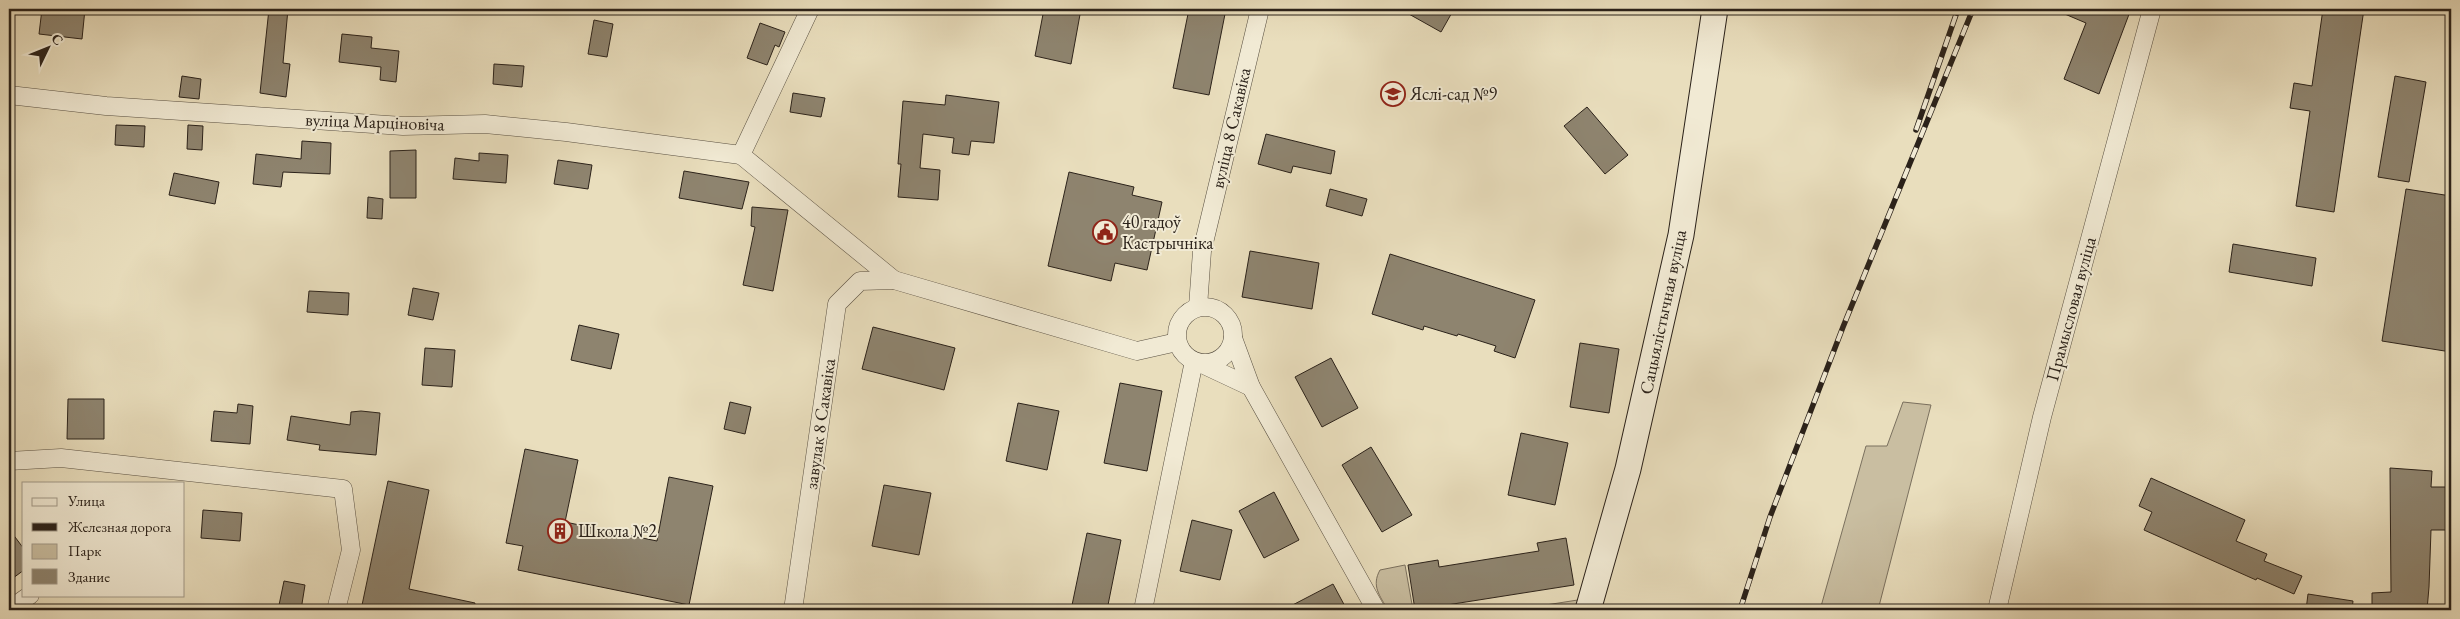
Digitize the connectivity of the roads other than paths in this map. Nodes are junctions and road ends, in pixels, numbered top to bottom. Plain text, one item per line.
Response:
1 (810, 9) edge
2 (1260, 9) edge
3 (1715, 9) edge
4 (2152, 9) edge
5 (9, 95) edge
6 (741, 155) junction
7 (894, 280) junction
8 (1198, 307) junction
9 (1233, 338) junction
10 (1177, 342) junction
11 (1198, 362) junction
12 (1251, 387) junction
13 (9, 461) edge
14 (188, 470) junction
15 (173, 482) edge
16 (29, 596) edge
17 (9, 610) edge
18 (336, 610) edge
19 (793, 610) edge
20 (1142, 610) edge
21 (1376, 610) edge
22 (1588, 610) edge
23 (1997, 610) edge

1 - 6 street
2 - 8 street, вуліца 8 Сакавіка
3 - 22 street, Сацыялістычная вуліца
4 - 23 street, Прамысловая вуліца
5 - 6 street, вуліца Марціновіча
6 - 7 street
7 - 10 street
7 - 19 street, завулак 8 Сакавіка
8 - 9 street
8 - 10 street
9 - 11 street
9 - 12 street
10 - 11 street
11 - 12 street
11 - 20 street
12 - 21 street
13 - 14 street
14 - 15 street
14 - 18 street
16 - 17 street

